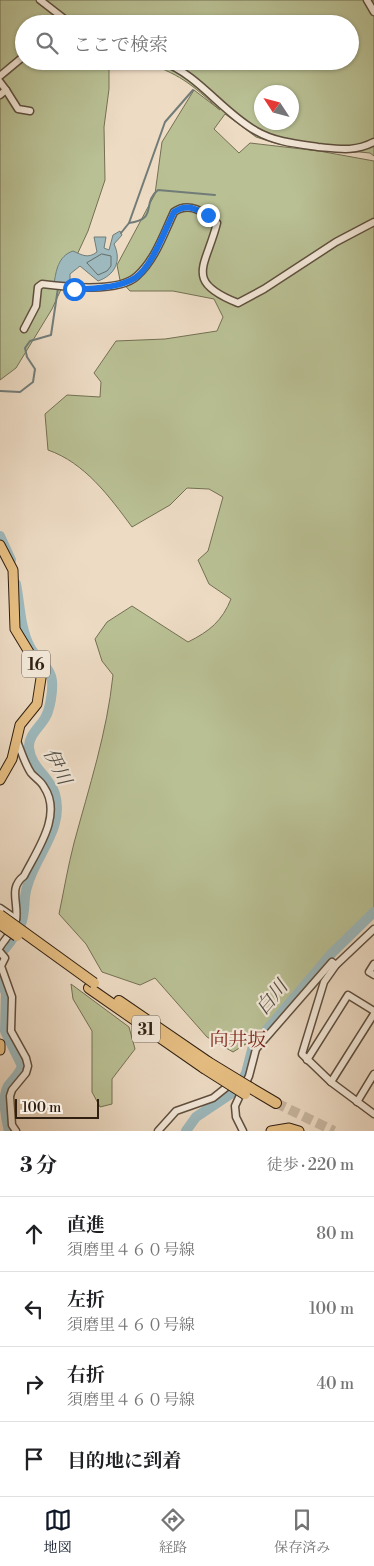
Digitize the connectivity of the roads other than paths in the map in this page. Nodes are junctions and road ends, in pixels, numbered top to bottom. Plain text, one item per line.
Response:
1 (40, 0) edge
2 (367, 0) edge
3 (374, 12) edge
4 (55, 15) edge
5 (15, 64) edge
6 (179, 70) edge
7 (0, 76) edge
8 (0, 82) edge
9 (6, 90) junction
10 (0, 95) edge
11 (30, 111) dead end
12 (374, 142) edge
13 (374, 222) edge
14 (24, 329) dead end
15 (0, 545) edge
16 (17, 741) junction
17 (0, 780) edge
18 (0, 908) edge
19 (0, 915) edge
20 (16, 919) junction
21 (0, 924) edge
22 (374, 929) edge
23 (0, 947) edge
24 (0, 952) edge
25 (374, 964) edge
26 (336, 965) junction
27 (374, 975) edge
28 (92, 985) junction
29 (374, 1012) edge
30 (0, 1044) edge
31 (0, 1050) edge
32 (307, 1060) junction
33 (374, 1074) edge
34 (331, 1082) junction
35 (246, 1088) junction
36 (357, 1102) junction
37 (274, 1106) tunnel mouth
38 (374, 1114) edge
39 (16, 1130) edge
40 (158, 1131) edge
41 (243, 1131) edge
42 (271, 1131) edge
43 (299, 1131) edge

1 - 4 street
2 - 3 street
5 - 7 street
6 - 12 street
8 - 9 street
9 - 10 street
9 - 11 street
13 - 14 street
15 - 16 main road, 16
16 - 17 main road, 16
16 - 20 street
18 - 20 street
19 - 28 highway, 31, bridge
20 - 23 street
21 - 28 highway, 31, bridge
22 - 26 street
24 - 39 street
25 - 27 street
26 - 32 street
26 - 35 street
28 - 35 highway, 31, bridge
29 - 32 street
29 - 34 street
30 - 31 main road
32 - 34 street
33 - 36 street
34 - 36 street
35 - 37 highway, 31
35 - 40 street, bridge
35 - 41 street
36 - 38 street
42 - 43 main road

